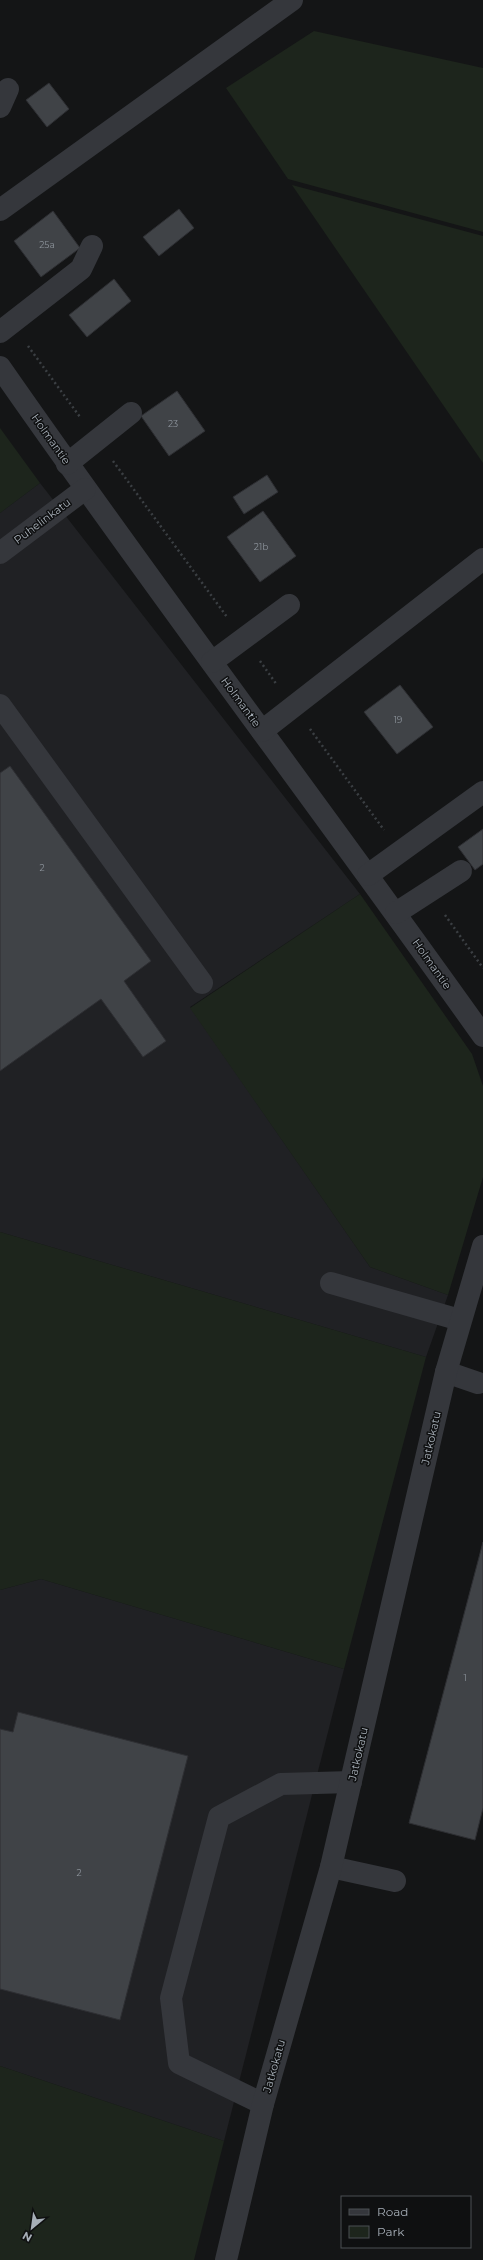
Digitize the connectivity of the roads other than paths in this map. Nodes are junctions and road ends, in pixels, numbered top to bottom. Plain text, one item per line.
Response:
1 (292, 0) edge
2 (0, 210) edge
3 (92, 246) dead end
4 (0, 332) edge
5 (0, 366) edge
6 (131, 413) dead end
7 (67, 464) junction
8 (85, 489) junction
9 (0, 553) edge
10 (483, 559) edge
11 (288, 605) dead end
12 (212, 662) junction
13 (0, 705) edge
14 (262, 731) junction
15 (483, 792) edge
16 (461, 871) dead end
17 (368, 875) junction
18 (396, 913) junction
19 (202, 983) dead end
20 (483, 1036) edge
21 (483, 1246) edge
22 (332, 1283) dead end
23 (460, 1320) junction
24 (446, 1372) junction
25 (478, 1383) dead end
26 (351, 1782) junction
27 (331, 1868) junction
28 (395, 1882) dead end
29 (263, 2104) junction
30 (226, 2260) edge

1 - 2 street
3 - 4 street
5 - 7 street, Holmantie
6 - 7 street
7 - 8 street, Holmantie
8 - 9 street, Puhelinkatu
8 - 12 street, Holmantie
10 - 14 street
11 - 12 street
12 - 14 street, Holmantie
13 - 19 street
14 - 17 street, Holmantie
15 - 17 street
16 - 18 street
17 - 18 street, Holmantie
18 - 20 street, Holmantie
21 - 23 street, Jatkokatu
22 - 23 street
23 - 24 street, Jatkokatu
24 - 25 street
24 - 26 street, Jatkokatu
26 - 27 street, Jatkokatu
26 - 29 street
27 - 28 street
27 - 29 street, Jatkokatu
29 - 30 street, Jatkokatu

